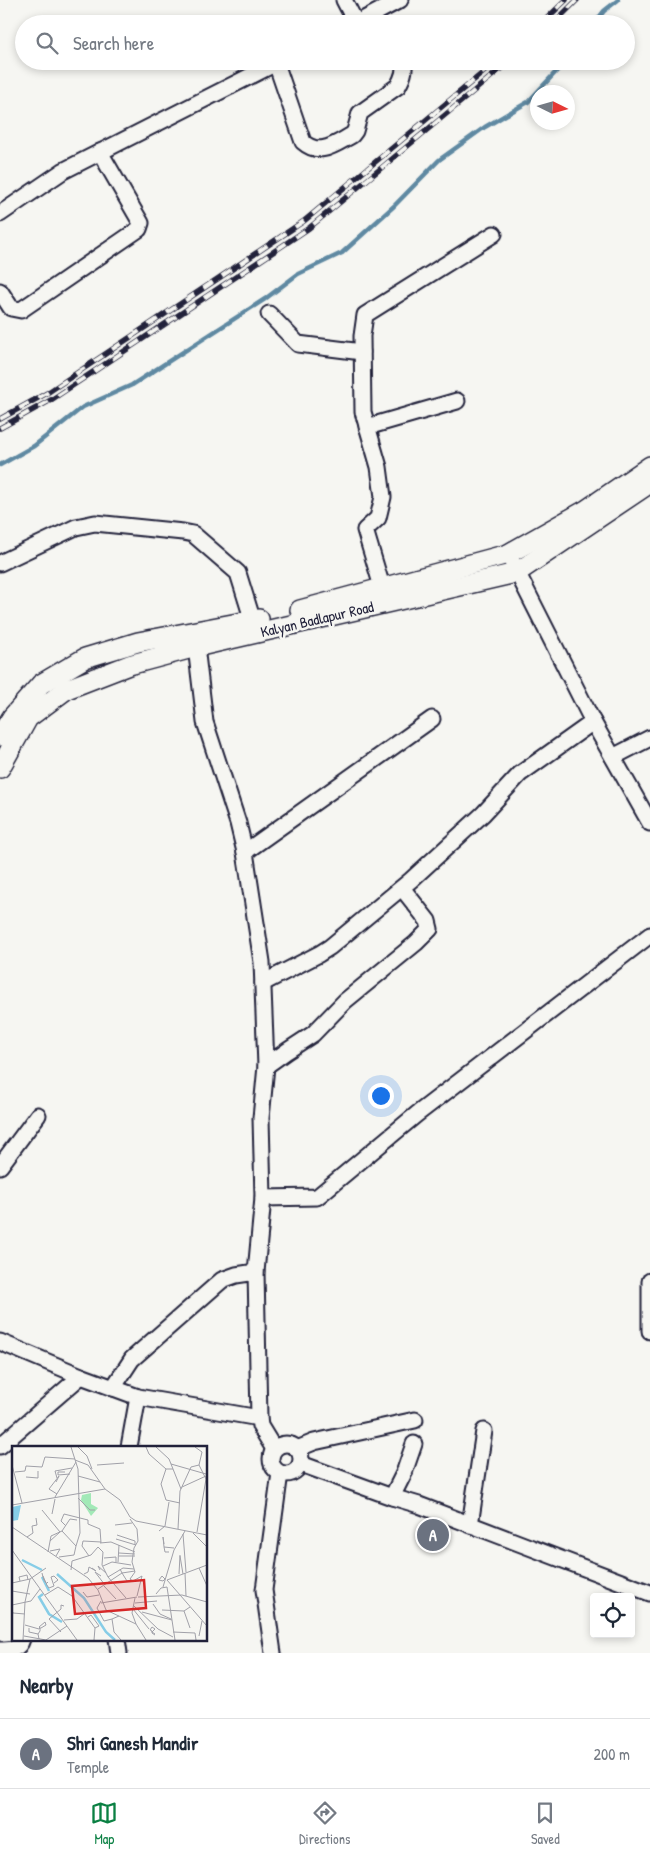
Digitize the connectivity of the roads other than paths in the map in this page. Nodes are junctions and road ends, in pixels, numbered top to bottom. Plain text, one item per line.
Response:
1 (344, 0) edge
2 (395, 1) edge
3 (352, 15) edge
4 (383, 15) edge
5 (262, 70) edge
6 (280, 70) edge
7 (403, 70) edge
8 (100, 152) junction
9 (0, 214) edge
10 (494, 234) dead end
11 (0, 291) edge
12 (269, 314) dead end
13 (362, 352) junction
14 (457, 401) dead end
15 (367, 427) junction
16 (650, 466) edge
17 (650, 483) edge
18 (508, 554) junction
19 (0, 563) edge
20 (516, 573) junction
21 (384, 596) junction
22 (255, 626) junction
23 (195, 639) junction
24 (432, 720) dead end
25 (593, 722) junction
26 (0, 736) edge
27 (650, 738) edge
28 (613, 757) junction
29 (0, 768) edge
30 (650, 823) edge
31 (245, 852) junction
32 (402, 888) junction
33 (650, 935) edge
34 (263, 983) junction
35 (266, 1066) junction
36 (38, 1115) dead end
37 (0, 1166) edge
38 (263, 1198) junction
39 (256, 1272) junction
40 (650, 1281) edge
41 (650, 1331) edge
42 (0, 1342) edge
43 (81, 1376) junction
44 (113, 1388) junction
45 (138, 1397) junction
46 (259, 1418) junction
47 (415, 1420) dead end
48 (484, 1431) dead end
49 (414, 1444) dead end
50 (0, 1446) edge
51 (129, 1446) edge
52 (274, 1449) junction
53 (299, 1456) junction
54 (280, 1473) junction
55 (392, 1497) junction
56 (470, 1525) junction
57 (650, 1593) edge
58 (22, 1640) edge
59 (117, 1640) edge
60 (0, 1650) edge
61 (119, 1653) edge
62 (272, 1653) edge

1 - 3 street
2 - 4 street
5 - 8 street
6 - 7 street
8 - 9 street
8 - 11 street
10 - 13 street
12 - 13 street
13 - 15 street
14 - 15 street
15 - 21 street
16 - 18 main road
17 - 20 main road, Kalyan Badlapur Road
18 - 20 street
18 - 21 main road
19 - 22 street
20 - 21 main road, Kalyan Badlapur Road
20 - 25 street
21 - 22 main road
22 - 23 main road
23 - 26 main road
23 - 29 main road
23 - 31 street
24 - 31 street
25 - 28 street
25 - 32 street
27 - 28 street
28 - 30 street
31 - 34 street
32 - 34 street
32 - 35 street
33 - 38 street
34 - 35 street
35 - 38 street
36 - 37 street
38 - 39 street
39 - 44 street
39 - 46 street
40 - 41 street
42 - 43 street
43 - 44 street
43 - 50 street
44 - 45 street
45 - 46 street
45 - 51 street
46 - 52 street
47 - 53 street
48 - 56 street
49 - 55 street
52 - 53 street
52 - 54 street
53 - 54 street
53 - 55 street
54 - 62 street
55 - 56 street
56 - 57 street
58 - 60 street
59 - 61 street

